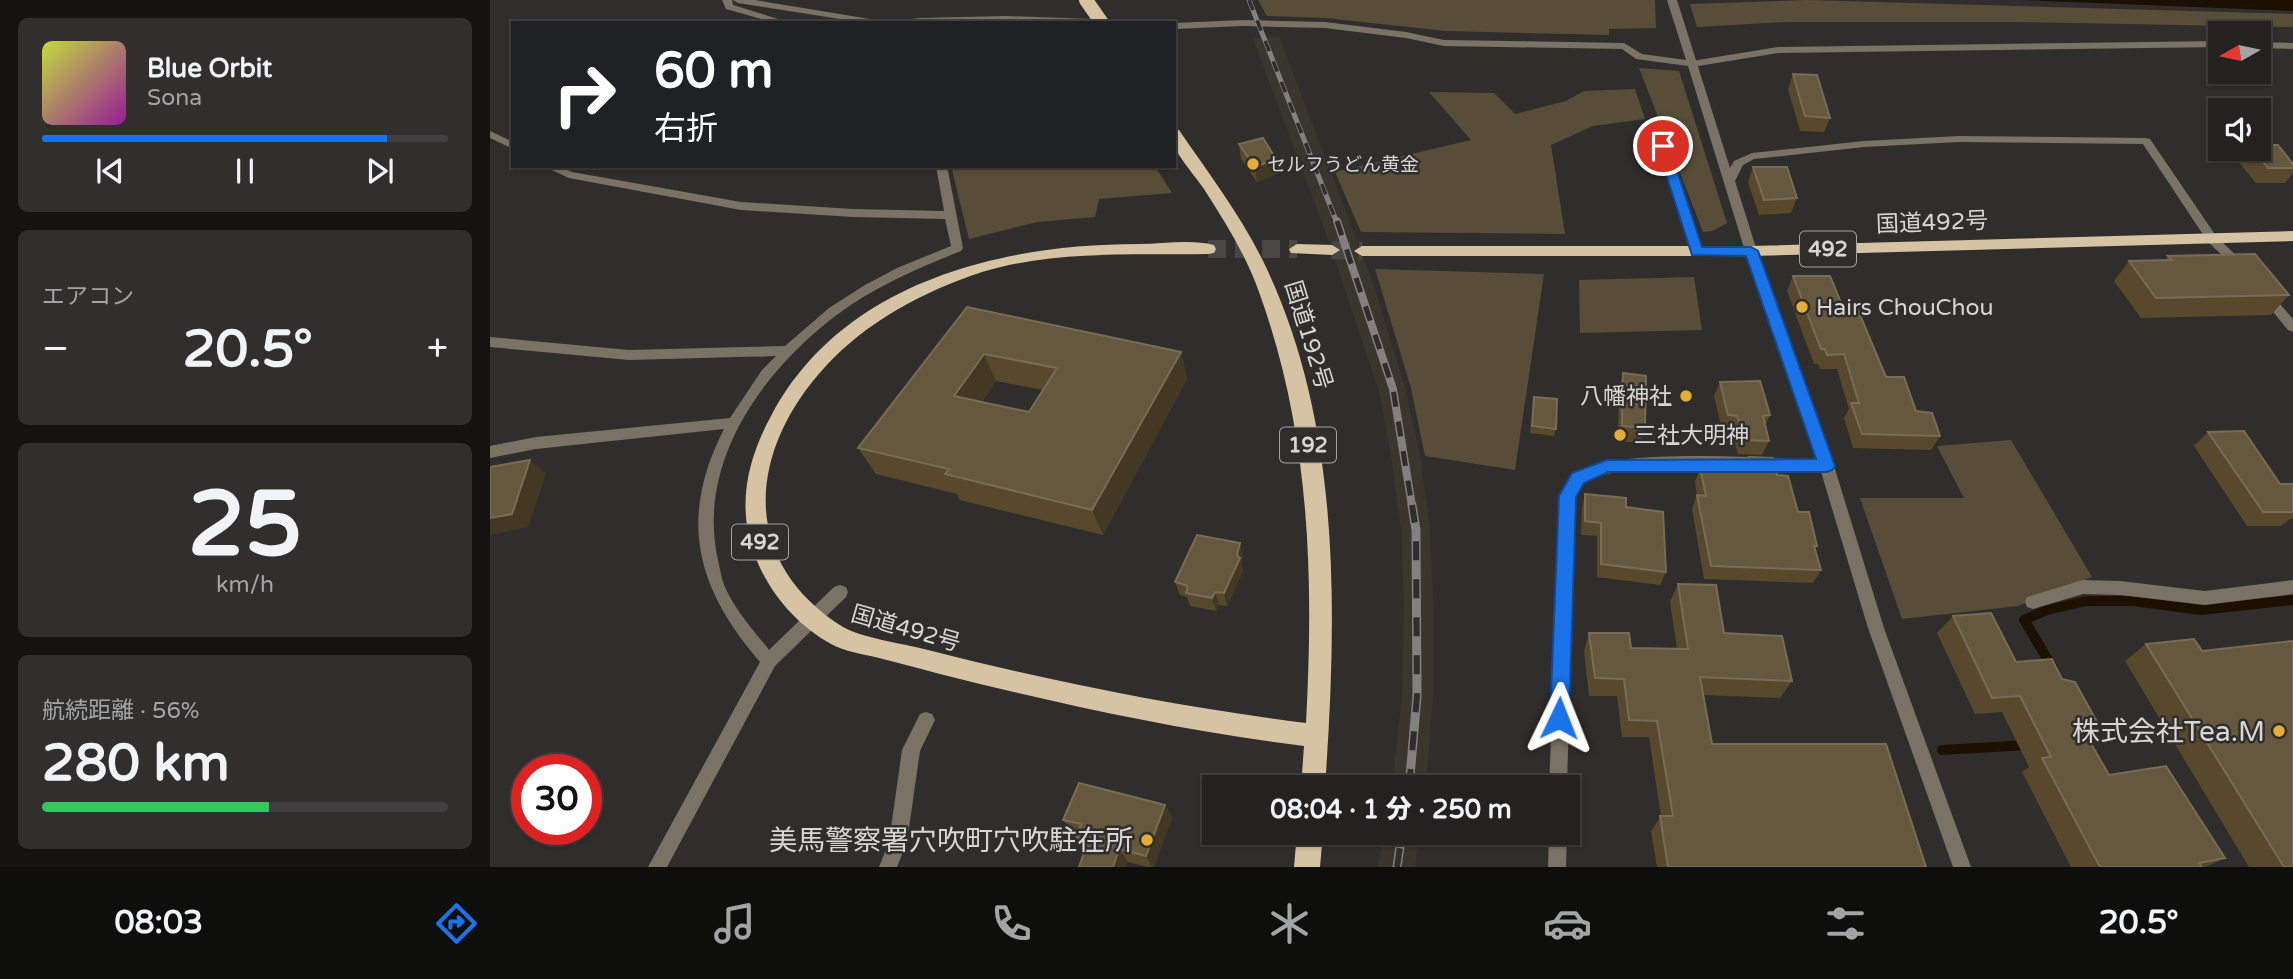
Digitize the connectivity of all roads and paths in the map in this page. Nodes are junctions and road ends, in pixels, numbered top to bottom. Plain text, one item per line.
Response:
1 (726, 0) edge
2 (738, 0) edge
3 (1086, 0) edge
4 (1672, 0) edge
5 (779, 21) edge
6 (871, 21) edge
7 (915, 21) edge
8 (1084, 21) edge
9 (1101, 21) edge
10 (1176, 26) edge
11 (2208, 44) edge
12 (2272, 45) edge
13 (2293, 46) edge
14 (1690, 56) junction
15 (1655, 123) dead end
16 (490, 134) edge
17 (1176, 136) edge
18 (511, 145) edge
19 (553, 168) edge
20 (941, 168) edge
21 (1731, 179) junction
22 (951, 215) junction
23 (2293, 236) edge
24 (2212, 239) junction
25 (1209, 249) tunnel mouth
26 (1297, 249) tunnel mouth
27 (1332, 250) tunnel mouth
28 (1362, 251) tunnel mouth
29 (1697, 251) junction
30 (1751, 251) junction
31 (2293, 327) edge
32 (490, 342) edge
33 (788, 351) junction
34 (733, 424) junction
35 (490, 452) edge
36 (1827, 466) junction
37 (2293, 587) edge
38 (840, 592) dead end
39 (2032, 602) dead end
40 (811, 618) junction
41 (769, 661) junction
42 (926, 720) dead end
43 (1318, 736) junction
44 (1314, 775) edge
45 (1558, 775) edge
46 (1309, 845) edge
47 (1558, 845) edge
48 (657, 867) edge
49 (888, 867) edge
50 (1307, 867) edge
51 (1557, 867) edge
52 (1962, 867) edge

1 - 5 street
2 - 6 street
3 - 9 highway, bridge
4 - 14 street
7 - 8 street
10 - 14 street
11 - 14 street
12 - 13 street
14 - 21 street
15 - 29 street
16 - 18 street
17 - 43 highway, 国道192号 / 192
19 - 22 street
20 - 22 street
21 - 24 street
21 - 30 street
22 - 33 street
23 - 24 highway, 国道492号 / 492
24 - 30 highway, 国道492号 / 492
24 - 31 street
25 - 40 highway, 国道492号 / 492
26 - 27 highway
28 - 29 highway, 国道492号 / 492
29 - 30 highway, 国道492号 / 492
30 - 36 street
32 - 33 street
33 - 34 street
34 - 35 street
34 - 41 street
36 - 45 street
36 - 52 street
37 - 39 street
38 - 40 street
40 - 41 street
40 - 43 highway, 国道492号 / 492
41 - 48 street
42 - 49 street
43 - 44 highway, 国道192号 / 192
46 - 50 highway
47 - 51 street

